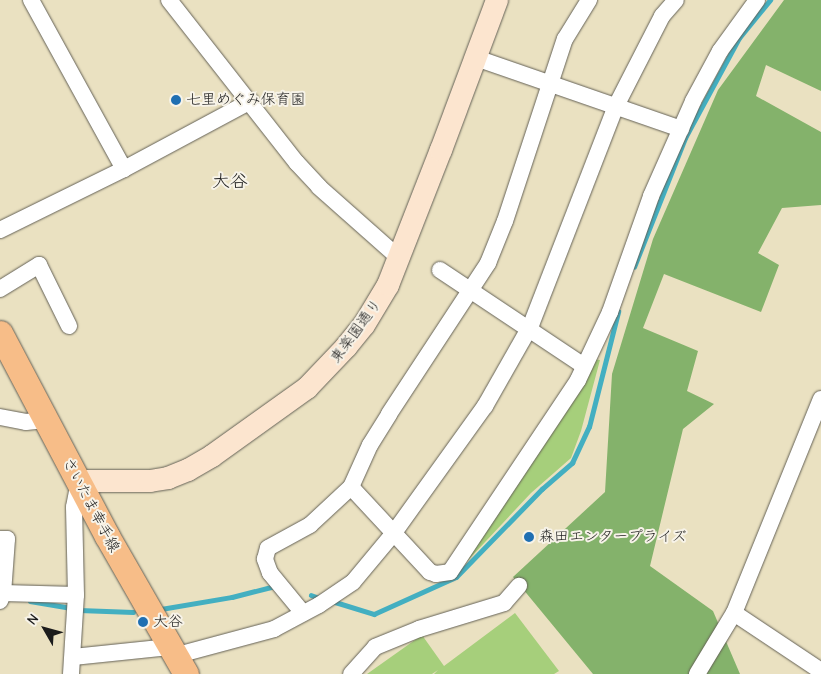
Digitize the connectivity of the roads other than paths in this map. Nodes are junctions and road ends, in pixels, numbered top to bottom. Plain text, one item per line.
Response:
1 (31, 0) edge
2 (171, 0) edge
3 (494, 0) edge
4 (589, 0) edge
5 (676, 0) edge
6 (757, 0) edge
7 (476, 58) junction
8 (550, 85) junction
9 (251, 102) junction
10 (616, 106) junction
11 (681, 129) junction
12 (124, 169) junction
13 (0, 230) edge
14 (399, 258) junction
15 (440, 270) dead end
16 (0, 289) edge
17 (470, 290) junction
18 (69, 326) dead end
19 (528, 329) junction
20 (4, 349) edge
21 (584, 366) junction
22 (821, 399) edge
23 (0, 418) edge
24 (46, 420) junction
25 (79, 482) junction
26 (351, 487) junction
27 (394, 534) junction
28 (0, 539) edge
29 (519, 586) dead end
30 (1, 597) edge
31 (75, 605) junction
32 (734, 613) junction
33 (303, 614) junction
34 (73, 657) junction
35 (176, 659) edge
36 (821, 671) edge
37 (72, 674) edge
38 (352, 674) edge
39 (697, 674) edge

1 - 12 street
2 - 9 street
3 - 7 street, 東楽園通り
4 - 8 street
5 - 10 street
6 - 11 street
7 - 8 street
7 - 14 street, 東楽園通り
8 - 10 street
8 - 17 street
9 - 12 street
9 - 14 street
10 - 11 street
10 - 19 street
11 - 21 street
12 - 13 street
14 - 25 street, 東楽園通り
15 - 17 street
16 - 18 street
17 - 19 street
17 - 26 street
19 - 21 street
19 - 27 street
20 - 24 main road, さいたま幸手線
21 - 27 street
22 - 32 street
23 - 24 street
24 - 25 main road, さいたま幸手線
25 - 31 street
25 - 35 main road, さいたま幸手線
26 - 27 street
26 - 33 street
27 - 33 street
28 - 30 street
29 - 38 street
30 - 31 street
31 - 34 street
32 - 36 street
32 - 39 street
33 - 35 street
34 - 35 street
34 - 37 street

